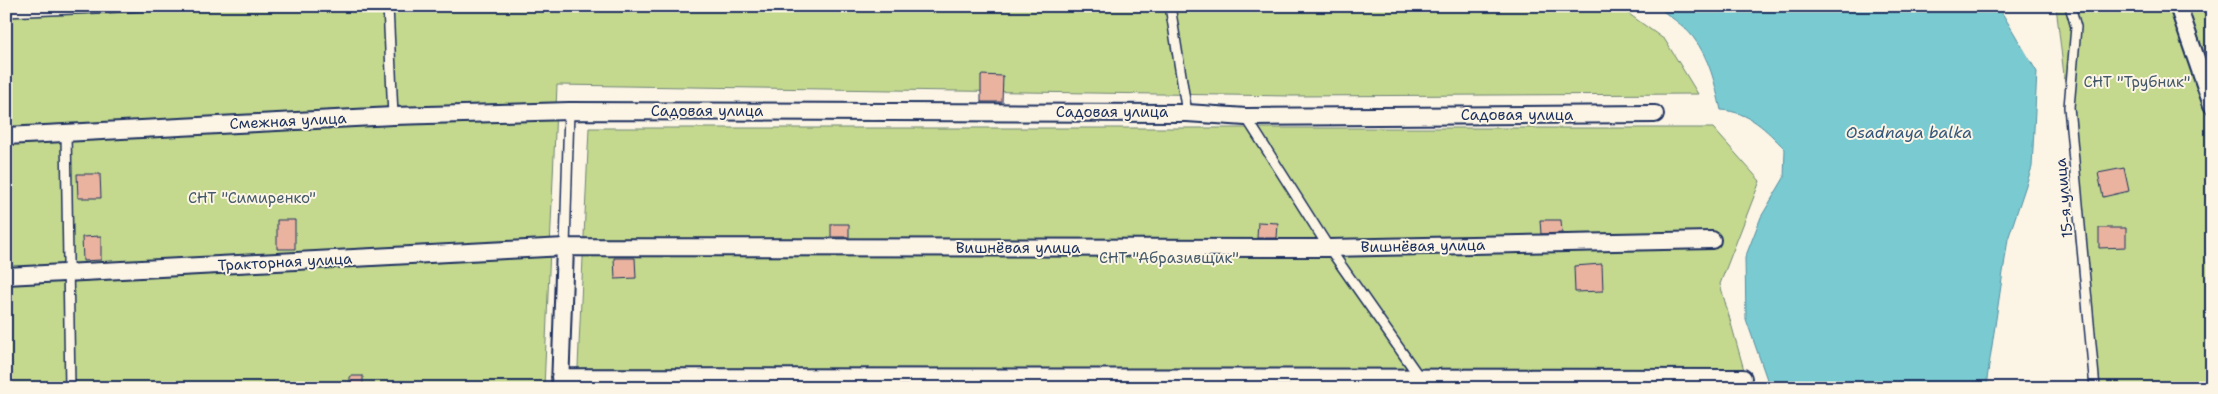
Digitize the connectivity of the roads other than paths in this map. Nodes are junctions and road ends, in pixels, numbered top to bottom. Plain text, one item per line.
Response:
1 (141, 6) edge
2 (388, 6) edge
3 (1170, 6) edge
4 (2070, 6) edge
5 (2178, 6) edge
6 (6, 12) edge
7 (2212, 105) edge
8 (569, 111) junction
9 (1187, 113) junction
10 (1655, 114) dead end
11 (393, 116) junction
12 (1246, 117) junction
13 (66, 133) junction
14 (6, 136) edge
15 (1712, 240) dead end
16 (565, 247) junction
17 (1329, 248) junction
18 (69, 274) junction
19 (6, 276) edge
20 (1743, 378) dead end
21 (560, 382) edge
22 (1423, 382) edge
23 (70, 388) edge
24 (2095, 388) edge

1 - 6 lane
2 - 11 lane
3 - 9 lane
4 - 24 lane, 15-я улица
5 - 7 street
8 - 9 street, Садовая улица
8 - 11 street, Смежная улица
8 - 16 lane
9 - 12 street, Садовая улица
10 - 12 street, Садовая улица
11 - 13 street, Смежная улица
12 - 17 lane
13 - 14 street, Смежная улица
13 - 18 lane
15 - 17 street, Вишнёвая улица
16 - 17 street, Вишнёвая улица
16 - 18 street, Тракторная улица
16 - 21 street
17 - 22 lane
18 - 19 street, Тракторная улица
18 - 23 lane
20 - 22 street
21 - 22 street

